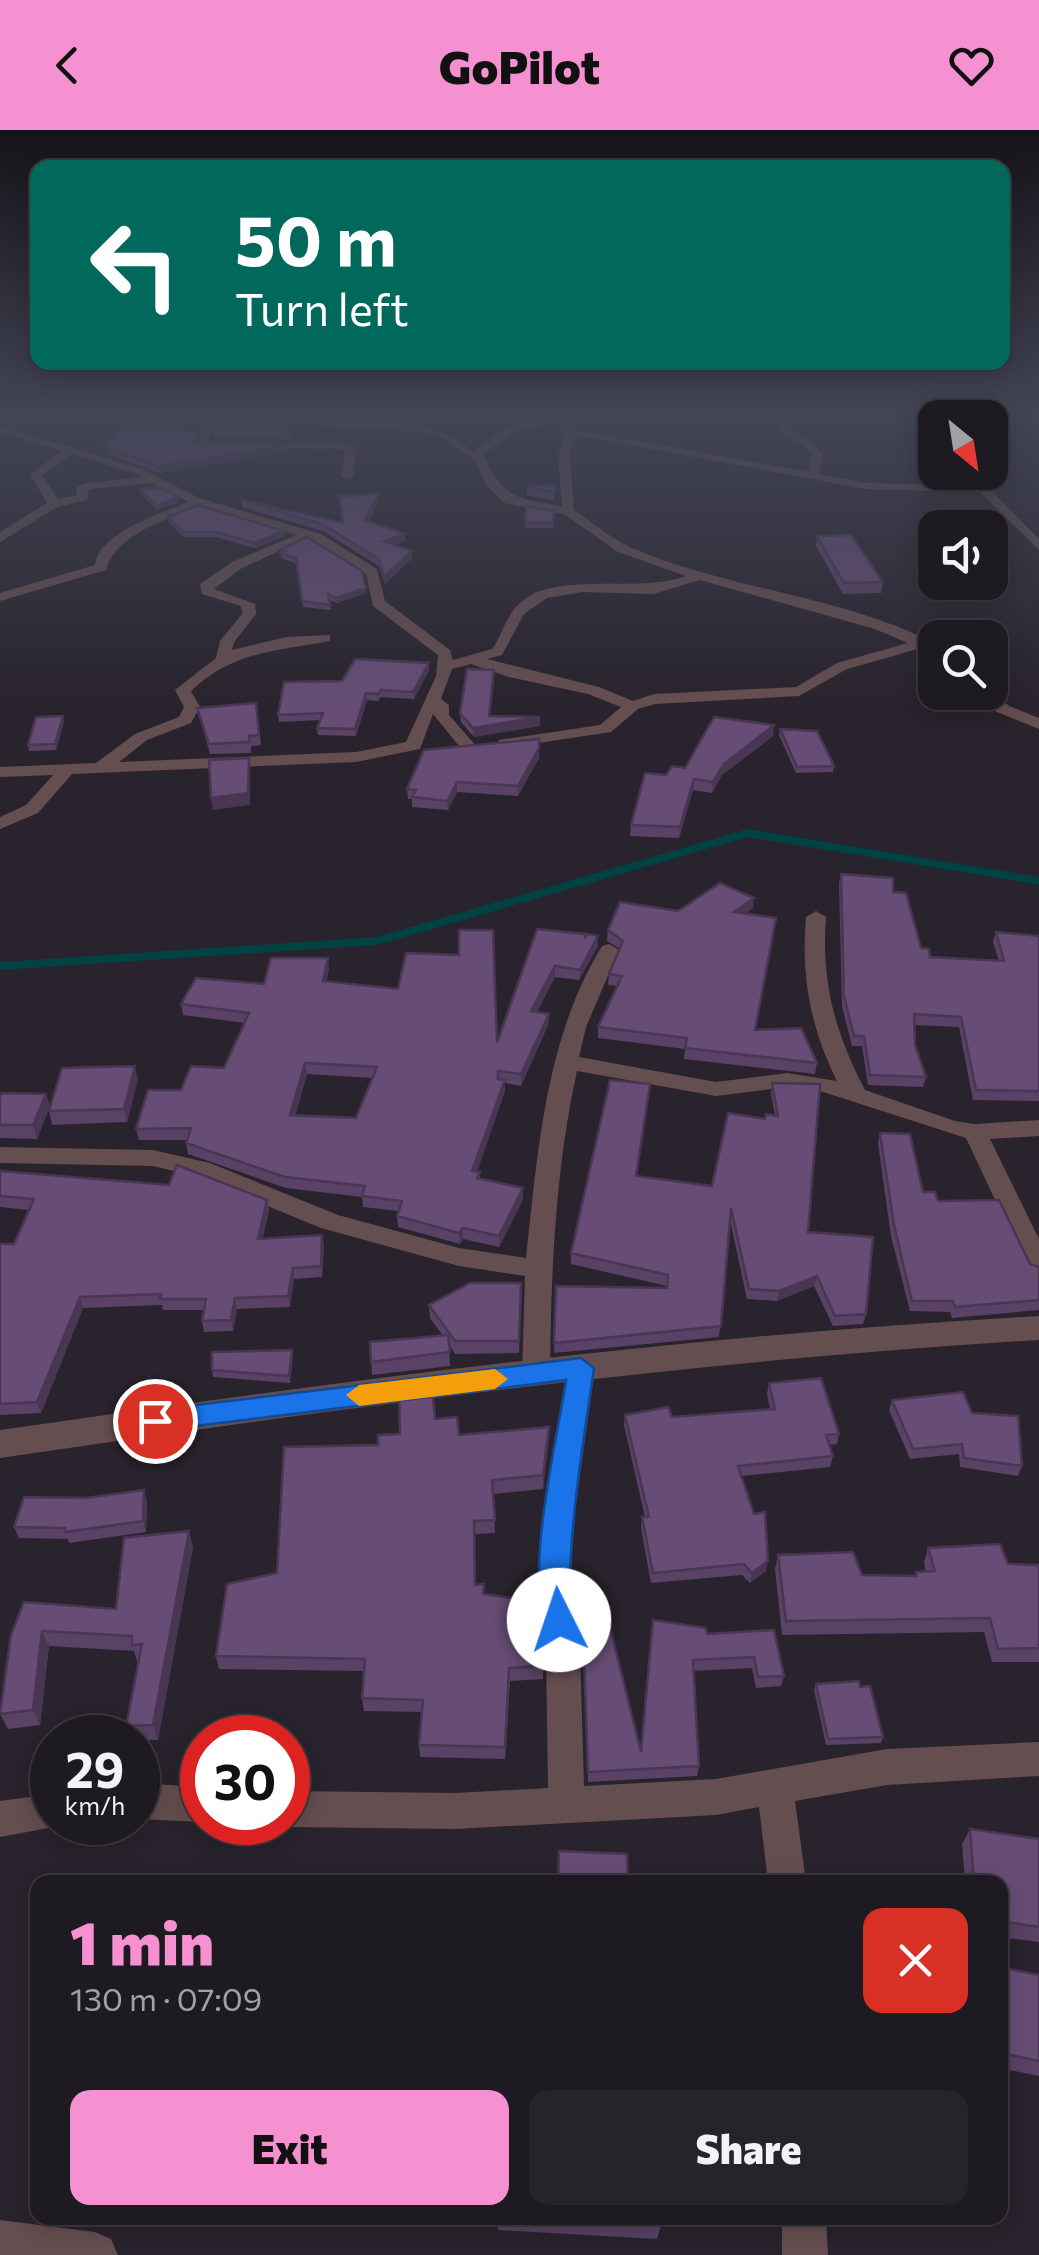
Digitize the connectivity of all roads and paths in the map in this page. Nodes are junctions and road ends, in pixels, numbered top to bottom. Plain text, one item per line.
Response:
1 (40, 512) edge
2 (175, 512) edge
3 (232, 512) edge
4 (570, 512) edge
5 (1006, 512) edge
6 (308, 534) junction
7 (0, 538) edge
8 (1039, 546) edge
9 (699, 576) junction
10 (0, 597) edge
11 (325, 638) dead end
12 (918, 642) edge
13 (918, 649) edge
14 (223, 660) junction
15 (475, 660) junction
16 (447, 666) junction
17 (432, 700) junction
18 (632, 706) junction
19 (1007, 710) edge
20 (1039, 724) edge
21 (452, 749) junction
22 (380, 754) junction
23 (99, 770) junction
24 (0, 772) edge
25 (66, 772) junction
26 (0, 824) edge
27 (816, 917) dead end
28 (609, 950) dead end
29 (566, 1062) junction
30 (856, 1094) junction
31 (1039, 1128) edge
32 (975, 1132) junction
33 (0, 1154) edge
34 (1039, 1266) edge
35 (538, 1269) junction
36 (1039, 1328) edge
37 (581, 1368) junction
38 (536, 1374) junction
39 (0, 1444) edge
40 (1039, 1759) edge
41 (775, 1786) junction
42 (566, 1806) junction
43 (310, 1809) edge
44 (30, 1815) edge
45 (0, 1819) edge
46 (786, 1875) edge
47 (804, 2225) edge
48 (0, 2242) edge
49 (95, 2255) edge
50 (805, 2255) edge

1 - 7 street
2 - 10 street
3 - 6 street
4 - 9 street
5 - 8 street
6 - 14 street
6 - 16 street
9 - 12 street
9 - 15 street
11 - 14 street
13 - 18 street
14 - 23 street
15 - 16 street
15 - 18 street
16 - 17 street
17 - 21 street
17 - 22 street
18 - 21 street
19 - 20 street
21 - 22 street
22 - 23 street
23 - 25 street
24 - 25 street
25 - 26 street
27 - 30 street
28 - 29 street
29 - 30 street
29 - 35 street
30 - 32 street
31 - 32 street
32 - 34 street
33 - 35 street
35 - 38 street
36 - 37 street
37 - 38 street
37 - 42 street
38 - 39 street
40 - 41 street
41 - 42 street
41 - 46 street
42 - 43 street
44 - 45 street
47 - 50 street
48 - 49 street

